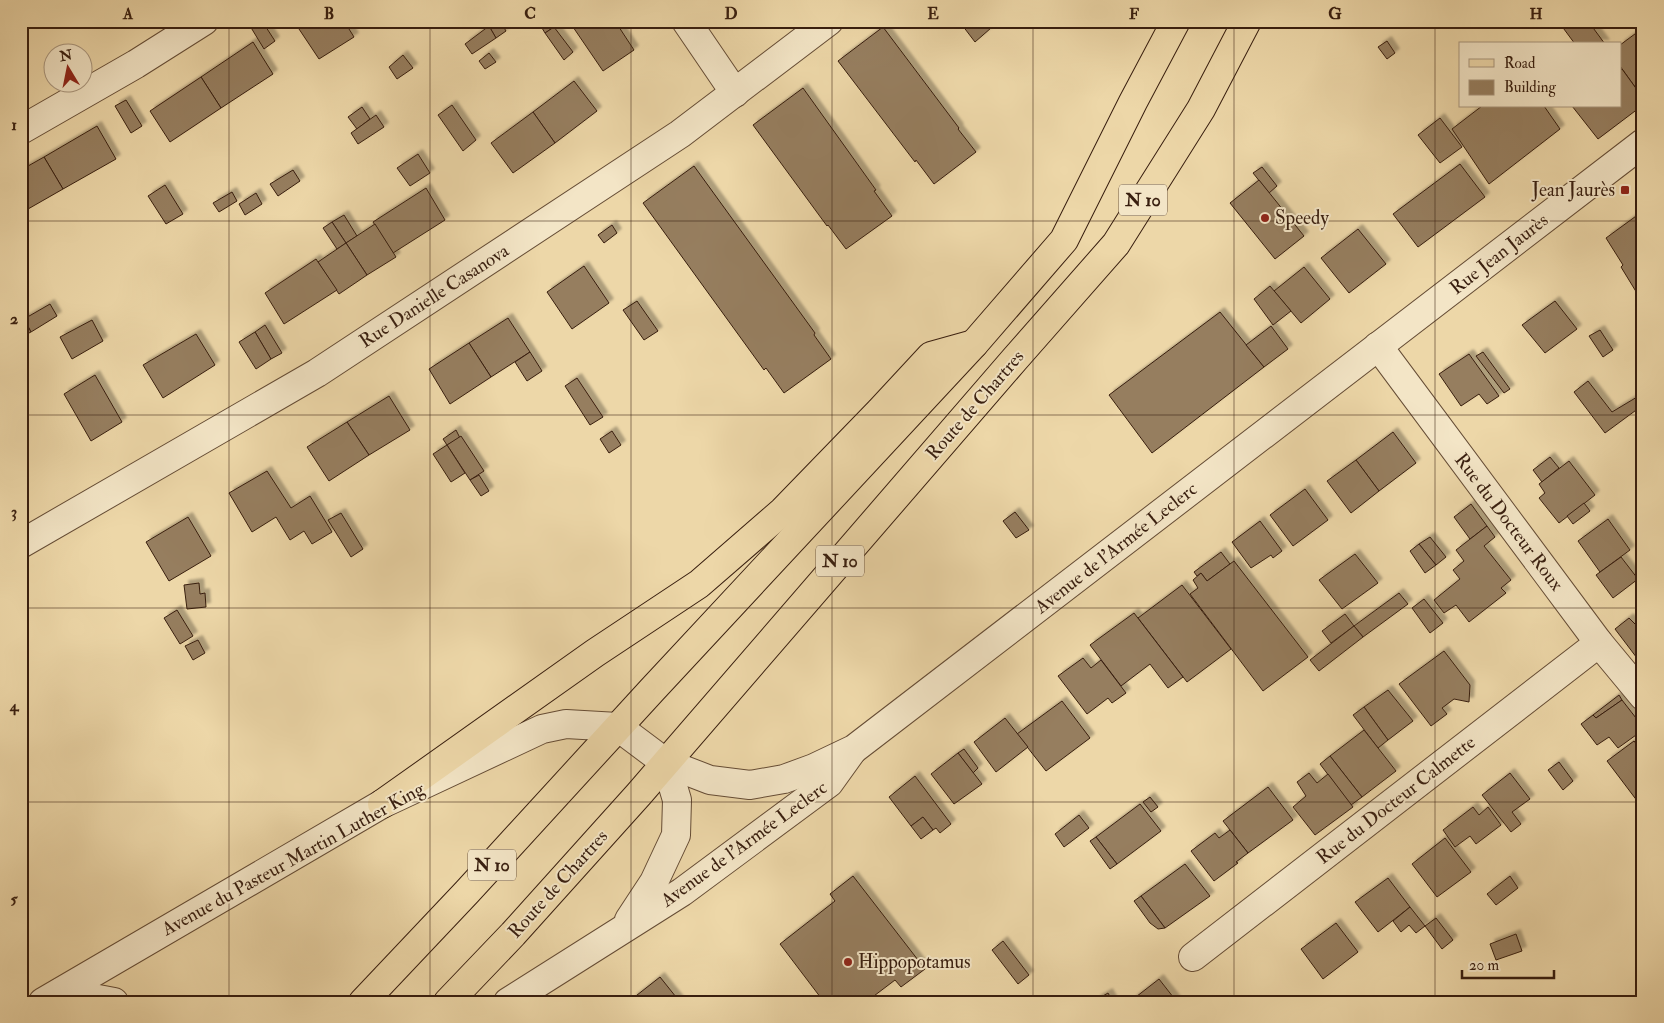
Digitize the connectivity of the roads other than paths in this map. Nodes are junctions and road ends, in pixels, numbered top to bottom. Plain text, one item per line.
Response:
1 (204, 21) edge
2 (686, 21) edge
3 (829, 21) edge
4 (1176, 21) edge
5 (1247, 21) edge
6 (734, 93) junction
7 (21, 130) edge
8 (1643, 144) edge
9 (974, 344) junction
10 (1378, 346) junction
11 (21, 544) edge
12 (1599, 643) junction
13 (1643, 696) edge
14 (618, 727) junction
15 (854, 749) junction
16 (666, 763) junction
17 (382, 804) junction
18 (624, 928) junction
19 (1194, 957) dead end
20 (555, 972) junction
21 (52, 997) edge
22 (114, 1002) edge
23 (363, 1002) edge
24 (448, 1002) edge
25 (508, 1002) edge
26 (539, 1002) edge

1 - 7 street
2 - 6 street
3 - 6 street, Rue Danielle Casanova
4 - 9 main road, N 10
5 - 16 main road, Route de Chartres / N 10
6 - 11 street, Rue Danielle Casanova
8 - 10 street, Rue Jean Jaurès
9 - 14 main road, N 10
9 - 17 main road
10 - 12 street, Rue du Docteur Roux
10 - 15 street, Avenue de l'Armée Leclerc
12 - 13 street, Rue du Docteur Roux
12 - 19 street, Rue du Docteur Calmette
14 - 16 street
14 - 17 street, Avenue du Pasteur Martin Luther King
14 - 23 main road, N 10
15 - 16 street, Avenue de l'Armée Leclerc
15 - 18 street, Avenue de l'Armée Leclerc
16 - 18 street, Avenue de l'Armée Leclerc
16 - 24 main road, Route de Chartres / N 10
17 - 21 street, Avenue du Pasteur Martin Luther King
18 - 20 street, Avenue de l'Armée Leclerc
20 - 25 street, Avenue de l'Armée Leclerc
20 - 26 street
21 - 22 street, Avenue du Pasteur Martin Luther King

